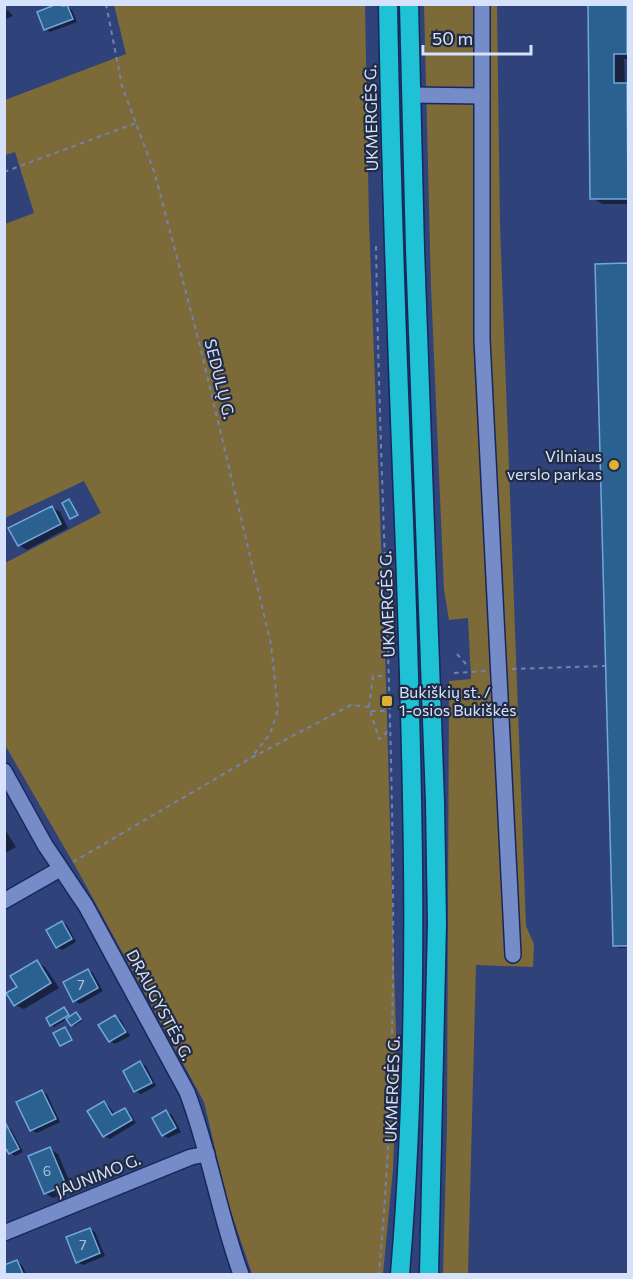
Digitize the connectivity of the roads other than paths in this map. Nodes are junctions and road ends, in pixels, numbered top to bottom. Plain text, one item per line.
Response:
1 (388, 4) edge
2 (409, 4) edge
3 (482, 4) edge
4 (411, 95) junction
5 (482, 96) junction
6 (4, 771) edge
7 (60, 869) junction
8 (4, 901) edge
9 (513, 955) dead end
10 (207, 1154) junction
11 (4, 1233) edge
12 (241, 1275) edge
13 (400, 1275) edge
14 (429, 1275) edge

1 - 13 highway, UKMERGĖS G.
2 - 4 highway
3 - 5 street
4 - 5 street
4 - 14 highway
5 - 9 street
6 - 7 street, DRAUGYSTĖS G.
7 - 8 street
7 - 10 street, DRAUGYSTĖS G.
10 - 11 street, JAUNIMO G.
10 - 12 street, DRAUGYSTĖS G.

